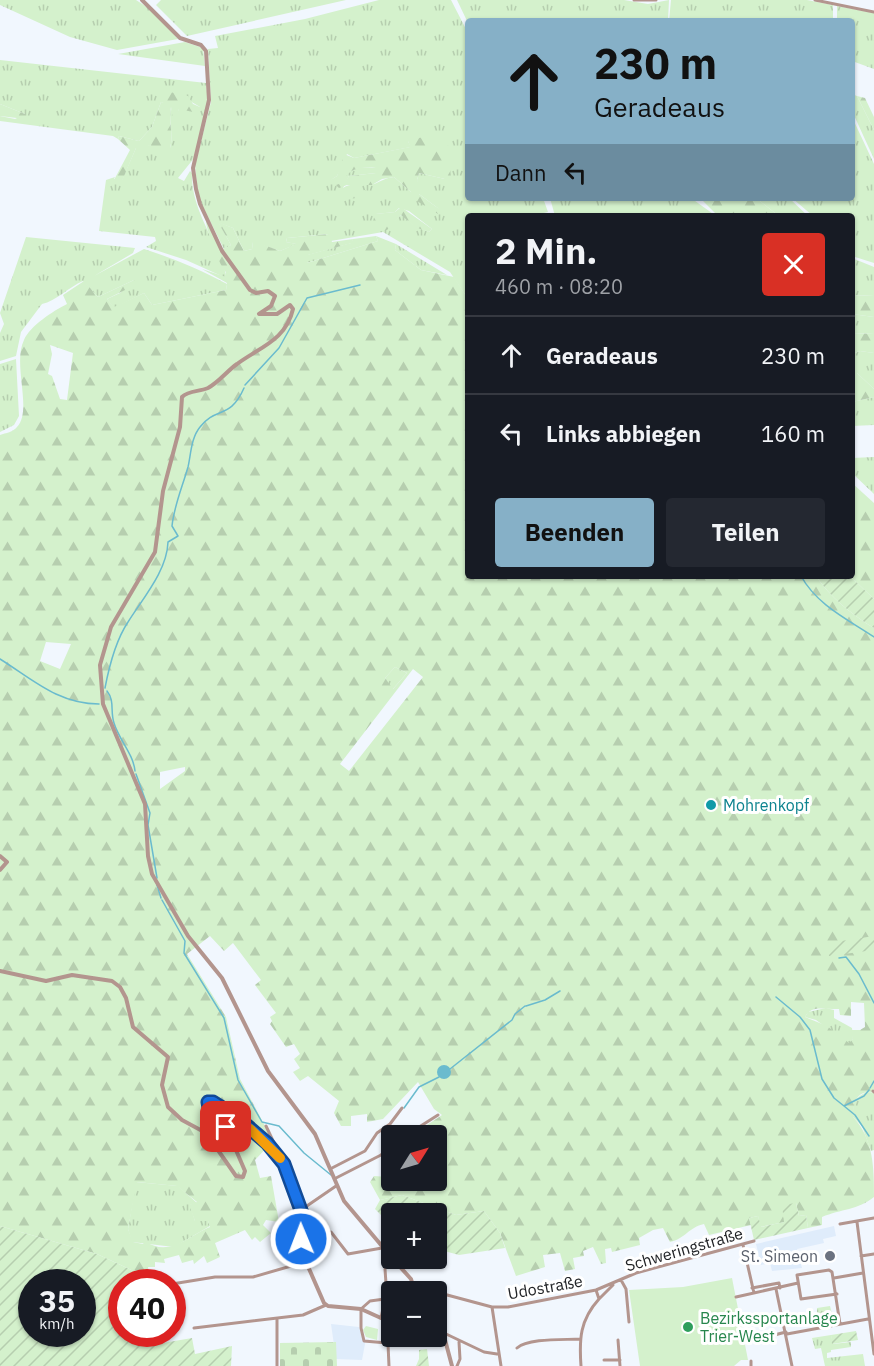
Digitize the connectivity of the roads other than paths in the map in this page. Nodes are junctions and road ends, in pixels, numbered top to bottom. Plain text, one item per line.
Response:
1 (142, 0) edge
2 (634, 0) edge
3 (656, 0) edge
4 (815, 0) edge
5 (874, 12) edge
6 (0, 856) edge
7 (0, 870) edge
8 (0, 970) edge
9 (402, 1108) dead end
10 (438, 1115) dead end
11 (422, 1125) edge
12 (266, 1126) dead end
13 (381, 1155) edge
14 (284, 1164) junction
15 (332, 1168) junction
16 (336, 1178) junction
17 (336, 1186) junction
18 (301, 1210) junction
19 (874, 1218) edge
20 (857, 1222) junction
21 (840, 1224) dead end
22 (331, 1232) dead end
23 (754, 1241) dead end
24 (743, 1245) junction
25 (381, 1247) edge
26 (381, 1248) edge
27 (874, 1254) edge
28 (861, 1256) junction
29 (305, 1262) junction
30 (401, 1269) edge
31 (863, 1273) junction
32 (834, 1278) junction
33 (621, 1280) junction
34 (411, 1281) edge
35 (186, 1282) edge
36 (798, 1283) junction
37 (613, 1284) junction
38 (752, 1288) junction
39 (778, 1288) junction
40 (596, 1290) junction
41 (754, 1294) junction
42 (837, 1294) junction
43 (447, 1295) edge
44 (736, 1297) dead end
45 (381, 1299) edge
46 (599, 1299) junction
47 (327, 1305) junction
48 (492, 1307) junction
49 (361, 1309) junction
50 (381, 1318) edge
51 (277, 1319) junction
52 (868, 1319) junction
53 (629, 1322) dead end
54 (840, 1324) junction
55 (194, 1328) dead end
56 (787, 1333) junction
57 (447, 1336) edge
58 (579, 1339) junction
59 (618, 1340) dead end
60 (381, 1342) edge
61 (459, 1342) junction
62 (747, 1342) dead end
63 (387, 1347) edge
64 (446, 1347) edge
65 (517, 1348) dead end
66 (497, 1354) junction
67 (874, 1354) edge
68 (604, 1360) dead end
69 (620, 1360) junction
70 (277, 1366) edge
71 (389, 1366) edge
72 (452, 1366) edge
73 (457, 1366) edge
74 (501, 1366) edge
75 (581, 1366) edge
76 (620, 1366) edge
77 (792, 1366) edge

1 - 15 street
2 - 3 street
4 - 5 street
6 - 7 street
8 - 14 street
9 - 15 street
10 - 11 street
12 - 14 street
13 - 16 street
14 - 18 street
15 - 16 street
16 - 17 street
17 - 18 street
17 - 25 street
18 - 29 street
19 - 20 street
20 - 21 street
20 - 28 street
22 - 26 street
23 - 24 street, Schweringstraße
24 - 33 street, Schweringstraße
24 - 38 street
27 - 28 street
28 - 31 street
29 - 35 street
29 - 47 street
30 - 34 street
31 - 32 street
31 - 52 street
32 - 36 street
32 - 42 street
33 - 37 street, Udostraße
33 - 53 street
36 - 39 street
36 - 42 street
37 - 40 street, Udostraße
37 - 46 street
38 - 39 street
38 - 41 street
39 - 41 street
39 - 56 street
40 - 46 street
40 - 48 street, Udostraße
41 - 44 street
42 - 54 street
43 - 48 street, Udostraße
45 - 49 street
46 - 58 street
47 - 49 street
47 - 51 street
48 - 66 street
49 - 50 street
49 - 60 street
51 - 55 street
51 - 70 street
52 - 54 street
52 - 67 street
54 - 56 street
56 - 62 street
56 - 77 street
57 - 61 street
58 - 65 street
58 - 75 street
59 - 69 street
61 - 66 street
61 - 73 street
63 - 71 street
64 - 72 street
66 - 74 street
68 - 69 street
69 - 76 street

